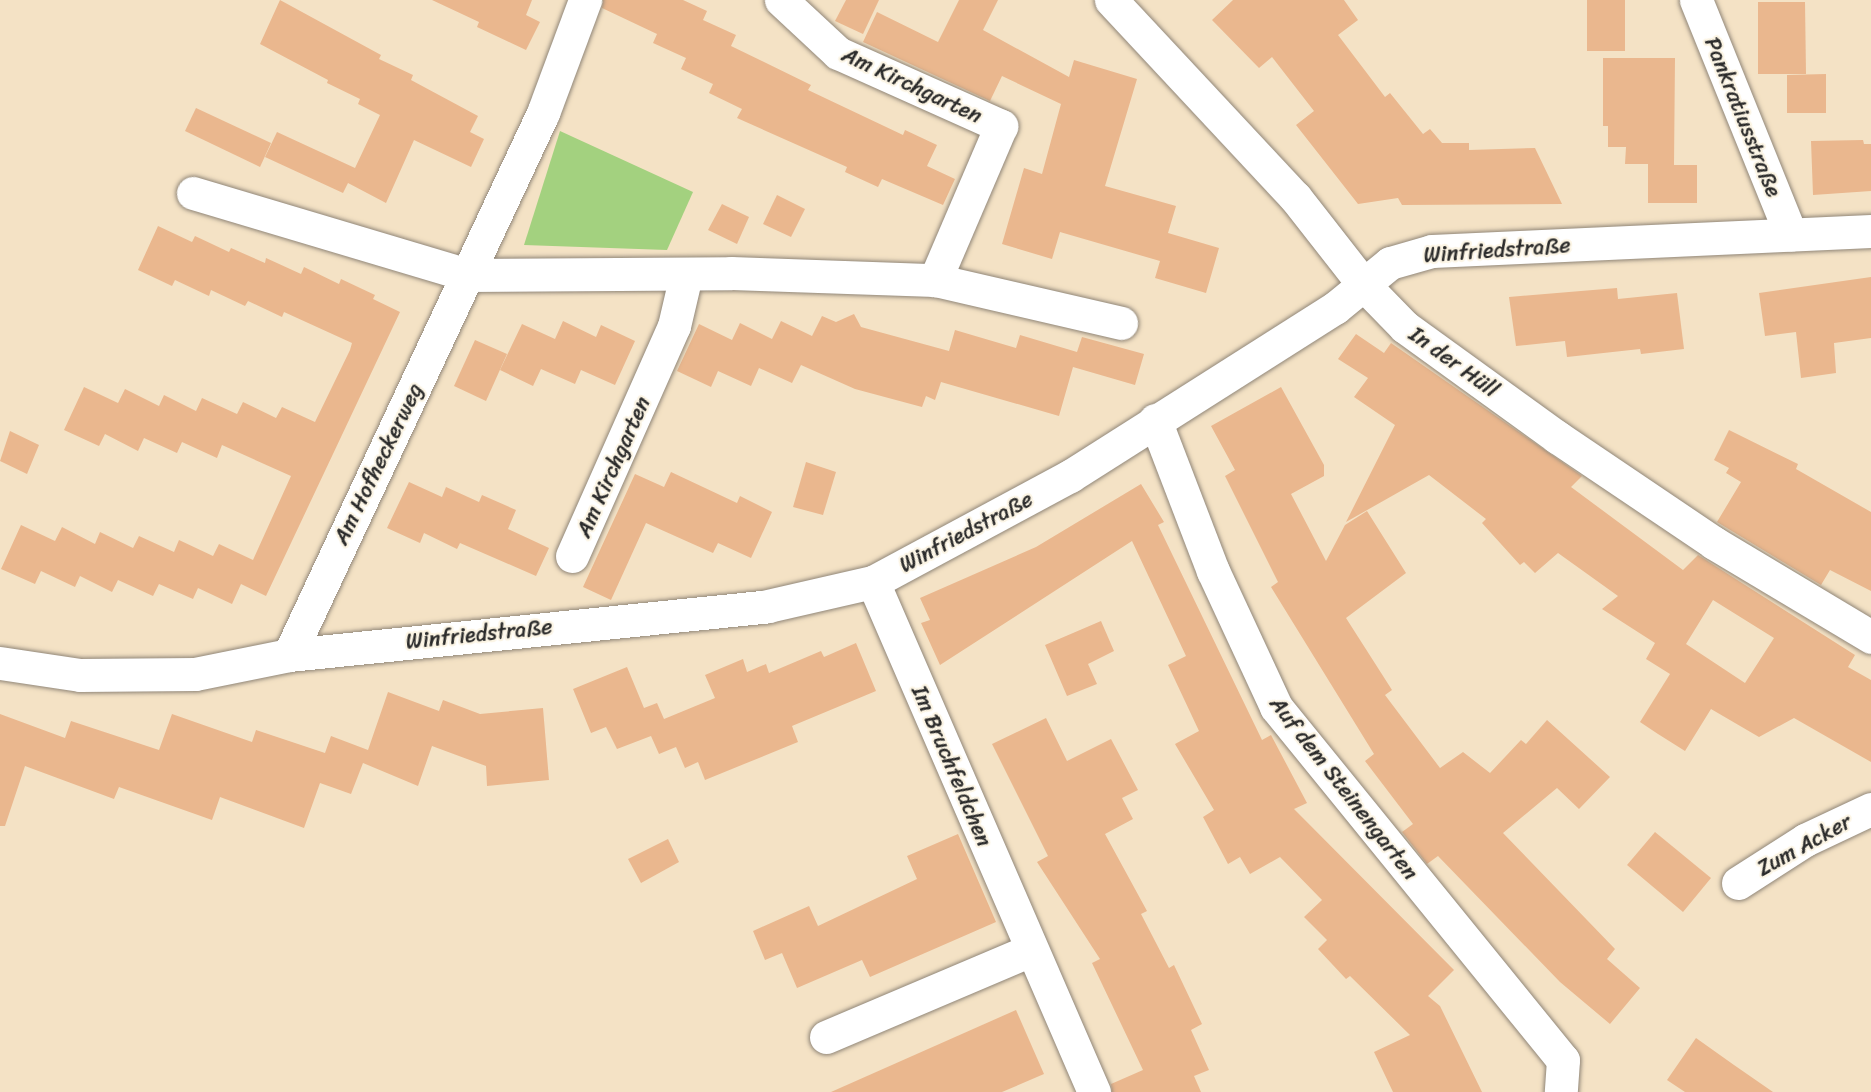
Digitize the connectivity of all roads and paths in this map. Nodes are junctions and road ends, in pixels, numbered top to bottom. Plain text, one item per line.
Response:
1 (585, 0) edge
2 (781, 0) edge
3 (1111, 0) edge
4 (1696, 0) edge
5 (194, 193) dead end
6 (1871, 231) edge
7 (1791, 235) junction
8 (468, 275) junction
9 (686, 275) junction
10 (935, 280) junction
11 (1363, 284) junction
12 (1120, 323) dead end
13 (1155, 420) junction
14 (572, 556) dead end
15 (873, 582) junction
16 (1871, 637) edge
17 (289, 655) junction
18 (0, 663) edge
19 (1871, 809) edge
20 (1738, 883) dead end
21 (1031, 950) junction
22 (826, 1036) dead end
23 (1094, 1092) edge
24 (1561, 1092) edge

1 - 8 street, Am Hofheckerweg
2 - 10 street, Am Kirchgarten
3 - 11 street, In der Hüll
4 - 7 street, Pankratiusstraße
5 - 8 street
6 - 7 street, Winfriedstraße
7 - 11 street, Winfriedstraße
8 - 9 street
8 - 17 street, Am Hofheckerweg
9 - 10 street
9 - 14 street, Am Kirchgarten
10 - 12 street
11 - 13 street, Winfriedstraße
11 - 16 street, In der Hüll
13 - 15 street, Winfriedstraße
13 - 24 street, Auf dem Steinengarten
15 - 17 street, Winfriedstraße
15 - 21 street, Im Bruchfeldchen
17 - 18 street, Winfriedstraße
19 - 20 street, Zum Acker
21 - 22 street
21 - 23 street, Im Bruchfeldchen

